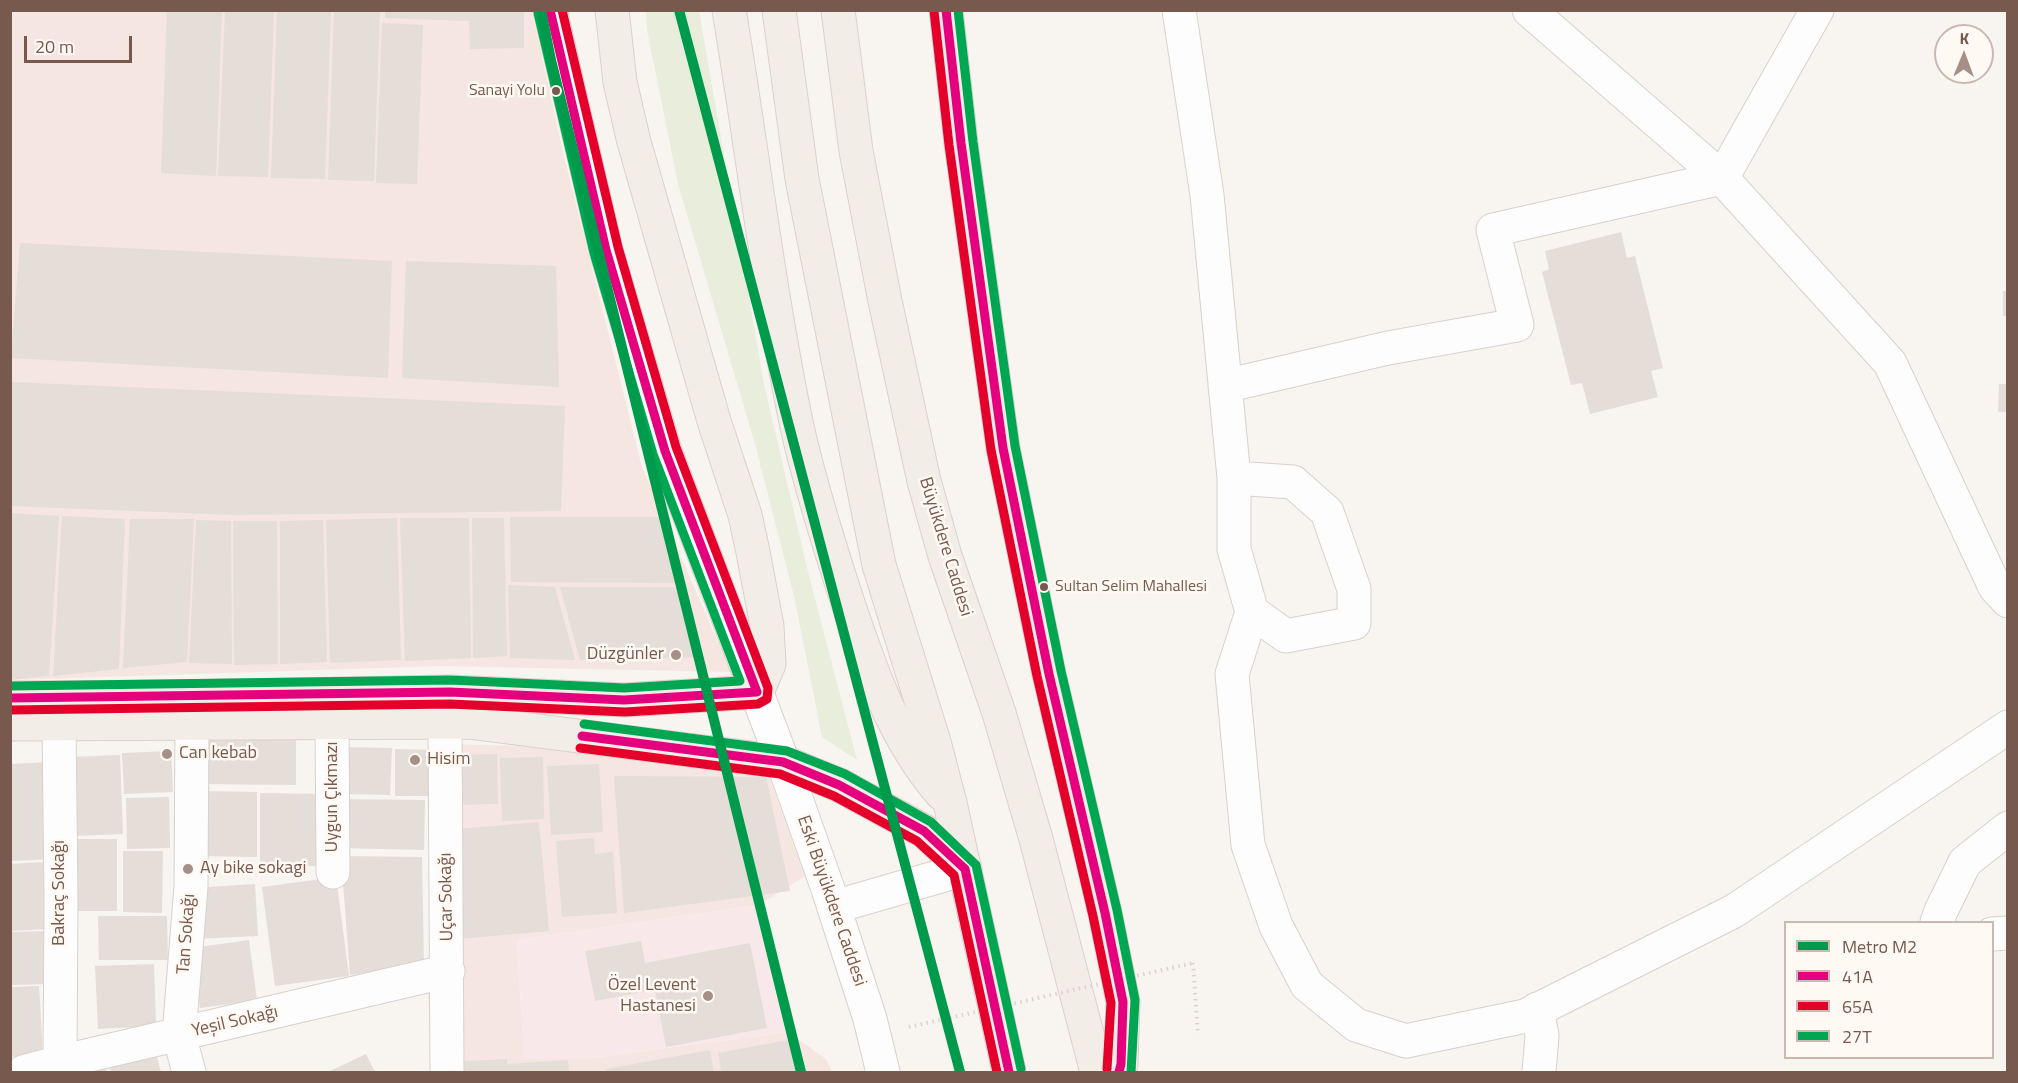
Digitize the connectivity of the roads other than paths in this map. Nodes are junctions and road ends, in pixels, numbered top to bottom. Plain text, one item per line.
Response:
1 (550, 10) edge
2 (612, 10) edge
3 (729, 10) edge
4 (779, 10) edge
5 (838, 10) edge
6 (945, 10) edge
7 (1179, 10) edge
8 (1529, 10) edge
9 (1817, 10) edge
10 (1722, 178) junction
11 (1225, 386) junction
12 (1234, 478) junction
13 (2007, 601) edge
14 (1252, 612) junction
15 (757, 692) junction
16 (10, 698) edge
17 (191, 710) junction
18 (332, 722) junction
19 (445, 722) junction
20 (59, 723) junction
21 (10, 724) edge
22 (2007, 727) edge
23 (783, 762) junction
24 (950, 803) junction
25 (2007, 828) edge
26 (965, 869) junction
27 (333, 872) dead end
28 (834, 907) junction
29 (1937, 921) edge
30 (448, 971) junction
31 (1537, 1010) junction
32 (179, 1035) junction
33 (60, 1062) junction
34 (23, 1072) edge
35 (189, 1072) edge
36 (447, 1072) edge
37 (883, 1072) edge
38 (1009, 1072) edge
39 (1097, 1072) edge
40 (1119, 1072) edge
41 (1539, 1072) edge

1 - 15 street, Eski Büyükdere Caddesi
2 - 15 main road
3 - 24 main road
4 - 24 main road
5 - 39 main road, Büyükdere Caddesi
6 - 40 main road
7 - 11 street
8 - 10 street
9 - 10 street
10 - 11 street
10 - 13 street
11 - 12 street
12 - 14 street
12 - 14 street
14 - 31 street
15 - 17 main road
15 - 23 street, Eski Büyükdere Caddesi
16 - 17 main road
17 - 18 main road
17 - 20 main road
17 - 32 street, Tan Sokağı
18 - 19 main road
18 - 27 street, Uygun Çıkmazı
19 - 23 main road
19 - 30 street, Uçar Sokağı
20 - 21 main road
20 - 33 street, Bakraç Sokağı
22 - 31 street
23 - 26 main road
23 - 28 street, Eski Büyükdere Caddesi
24 - 26 main road
25 - 29 street
26 - 28 street
26 - 38 main road
28 - 37 street, Eski Büyükdere Caddesi
30 - 32 street, Yeşil Sokağı
30 - 36 street, Uçar Sokağı
31 - 41 street
32 - 33 street, Yeşil Sokağı
32 - 35 street, Tan Sokağı
33 - 34 street, Yeşil Sokağı

